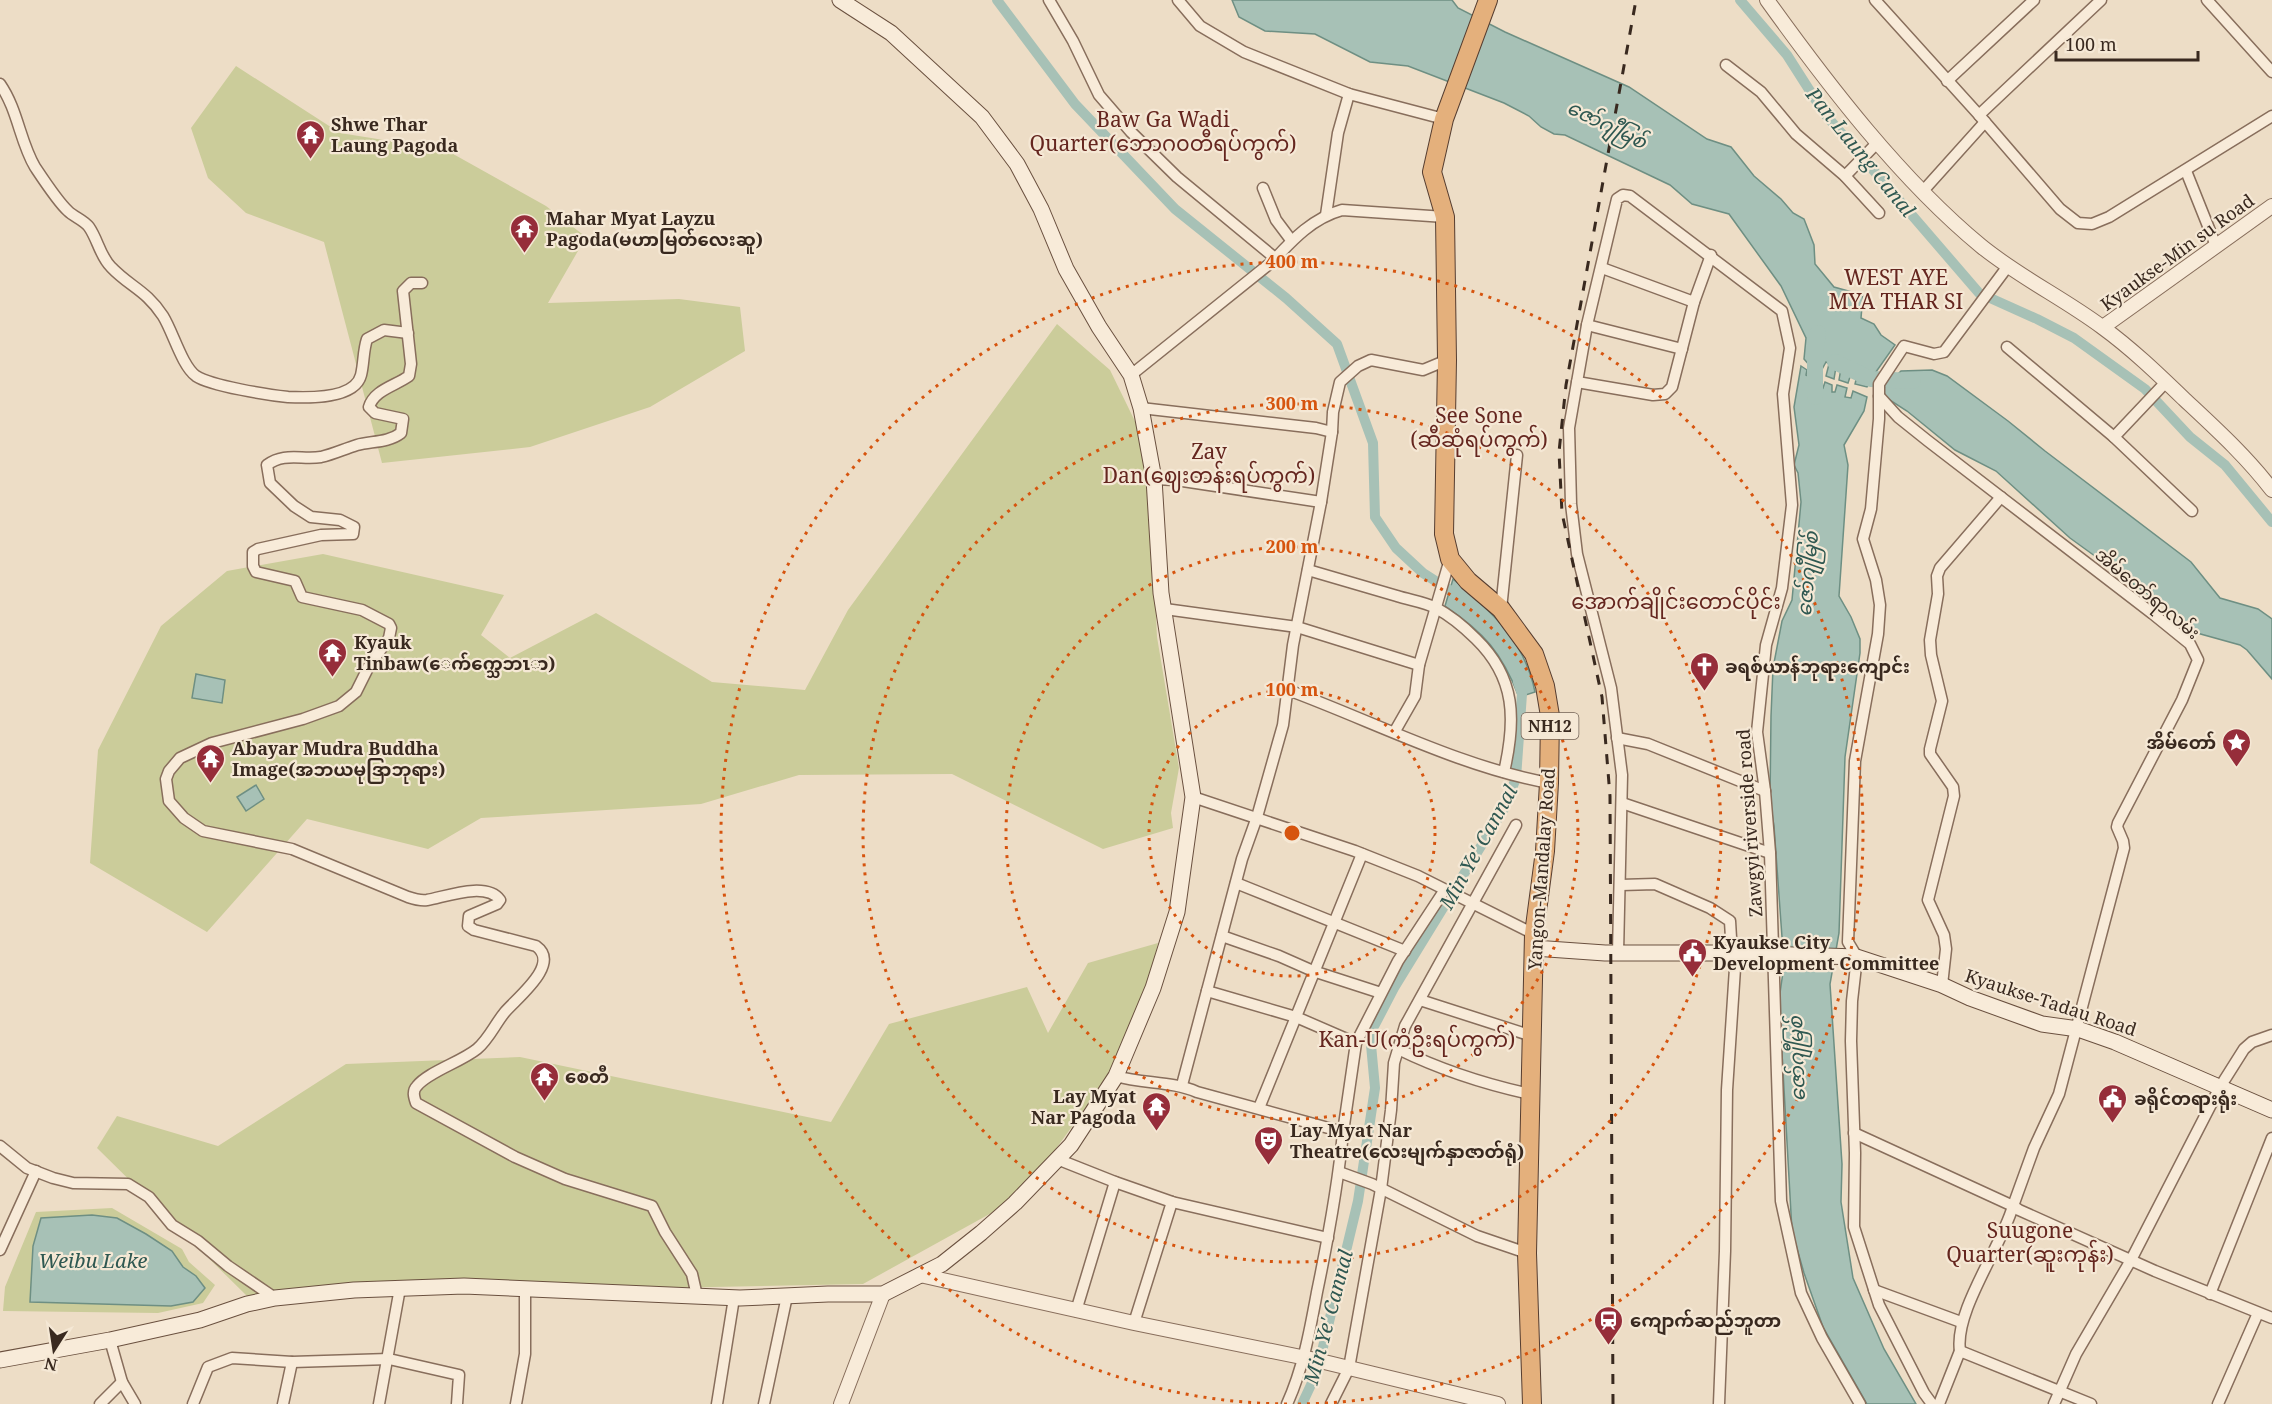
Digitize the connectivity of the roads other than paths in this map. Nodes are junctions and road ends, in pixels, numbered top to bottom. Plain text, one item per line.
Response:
1 (840, 0) edge
2 (1048, 0) edge
3 (1178, 0) edge
4 (1767, 0) edge
5 (1875, 0) edge
6 (2034, 0) edge
7 (2101, 0) edge
8 (2207, 0) edge
9 (1487, 3) edge
10 (1726, 65) dead end
11 (2272, 72) edge
12 (1947, 81) junction
13 (0, 84) edge
14 (1349, 94) junction
15 (2272, 116) edge
16 (1982, 118) junction
17 (1444, 119) junction
18 (1873, 147) junction
19 (2186, 171) junction
20 (1845, 176) junction
21 (1263, 188) dead end
22 (1923, 191) junction
23 (2272, 206) edge
24 (1880, 213) dead end
25 (1326, 214) junction
26 (1444, 217) junction
27 (1291, 240) junction
28 (2216, 246) junction
29 (1711, 255) junction
30 (1274, 259) junction
31 (2008, 266) junction
32 (1602, 268) junction
33 (422, 283) dead end
34 (1694, 302) junction
35 (1587, 325) junction
36 (2103, 327) junction
37 (408, 333) junction
38 (2007, 347) dead end
39 (1682, 349) junction
40 (1447, 360) junction
41 (1131, 375) junction
42 (1577, 382) junction
43 (2166, 382) junction
44 (1879, 396) junction
45 (1141, 408) junction
46 (1332, 432) junction
47 (2114, 437) junction
48 (1517, 455) dead end
49 (1154, 478) junction
50 (2272, 490) edge
51 (2001, 497) junction
52 (1321, 502) junction
53 (2192, 511) dead end
54 (1448, 565) junction
55 (1308, 570) junction
56 (1436, 605) junction
57 (1165, 609) junction
58 (1502, 609) junction
59 (1297, 627) junction
60 (1419, 665) junction
61 (1288, 690) junction
62 (1395, 731) junction
63 (1617, 738) junction
64 (1504, 771) junction
65 (1549, 783) junction
66 (1766, 791) junction
67 (1193, 797) junction
68 (1622, 803) junction
69 (1257, 817) junction
70 (1516, 825) dead end
71 (1770, 853) junction
72 (1362, 854) junction
73 (1236, 883) junction
74 (1621, 885) junction
75 (1447, 892) junction
76 (1467, 902) junction
77 (1334, 922) junction
78 (1222, 936) junction
79 (1534, 941) junction
80 (1405, 951) junction
81 (1618, 953) junction
82 (1736, 953) junction
83 (1777, 955) junction
84 (1852, 957) junction
85 (1313, 971) junction
86 (1942, 985) junction
87 (1207, 991) junction
88 (1381, 993) junction
89 (1420, 1000) junction
90 (1296, 1017) junction
91 (2078, 1029) junction
92 (2272, 1035) edge
93 (1532, 1036) junction
94 (1356, 1043) junction
95 (1398, 1049) junction
96 (1116, 1076) junction
97 (1182, 1085) junction
98 (2220, 1087) junction
99 (1530, 1094) junction
100 (1260, 1108) junction
101 (2272, 1110) edge
102 (1343, 1132) junction
103 (1854, 1133) junction
104 (2272, 1138) edge
105 (0, 1146) edge
106 (1058, 1159) junction
107 (36, 1170) junction
108 (1339, 1172) junction
109 (1115, 1182) junction
110 (1376, 1187) junction
111 (1172, 1202) junction
112 (2013, 1206) junction
113 (1328, 1238) junction
114 (0, 1250) edge
115 (1527, 1253) junction
116 (2131, 1260) junction
117 (920, 1275) junction
118 (400, 1288) junction
119 (525, 1288) junction
120 (1874, 1290) junction
121 (883, 1294) junction
122 (2210, 1294) junction
123 (697, 1296) junction
124 (787, 1296) junction
125 (275, 1298) junction
126 (734, 1298) junction
127 (1076, 1311) junction
128 (2258, 1313) junction
129 (2272, 1318) edge
130 (1961, 1322) junction
131 (1134, 1323) junction
132 (110, 1340) junction
133 (1960, 1351) junction
134 (389, 1359) junction
135 (1309, 1359) junction
136 (0, 1360) edge
137 (292, 1362) junction
138 (1344, 1366) junction
139 (122, 1382) junction
140 (2061, 1392) junction
141 (1719, 1402) edge
142 (100, 1404) edge
143 (135, 1404) edge
144 (193, 1404) edge
145 (283, 1404) edge
146 (380, 1404) edge
147 (457, 1404) edge
148 (516, 1404) edge
149 (717, 1404) edge
150 (764, 1404) edge
151 (841, 1404) edge
152 (1287, 1404) edge
153 (1331, 1404) edge
154 (1498, 1404) edge
155 (1532, 1404) edge
156 (1731, 1404) edge
157 (1860, 1404) edge
158 (1932, 1404) edge
159 (1940, 1404) edge
160 (2054, 1404) edge
161 (2091, 1404) edge
162 (2218, 1404) edge

1 - 41 main road
2 - 30 street
3 - 14 street
4 - 18 street
5 - 12 street
6 - 12 street
7 - 16 street
8 - 11 street
9 - 17 highway, Yangon-Mandalay Road / NH12
10 - 20 street
12 - 16 street
13 - 37 street
14 - 17 street
14 - 25 street
15 - 19 street
16 - 19 street
16 - 22 street
17 - 26 highway, Yangon-Mandalay Road / NH12
18 - 20 street
18 - 22 street
19 - 28 street
20 - 24 street
21 - 27 street
22 - 31 street
23 - 28 street, Kyaukse-Min su Road
25 - 26 street
25 - 27 street
26 - 40 highway, Yangon-Mandalay Road / NH12
27 - 30 street
28 - 36 street, Kyaukse-Min su Road
29 - 32 street, Zawgyi riverside road
29 - 34 street
29 - 66 street, Zawgyi riverside road
30 - 41 street
31 - 36 street
31 - 44 street
32 - 34 street
32 - 35 street
33 - 37 street
34 - 39 street
35 - 39 street
35 - 42 street
36 - 43 street
37 - 123 street
38 - 47 street
39 - 42 street
40 - 46 street
40 - 54 highway, Yangon-Mandalay Road / NH12
41 - 45 main road
42 - 63 street
43 - 47 street
43 - 50 street
44 - 51 street, အိမ်တော်ရာလမ်း
44 - 84 street
45 - 46 street
45 - 49 main road
46 - 52 street
47 - 53 street
48 - 58 street
49 - 52 street
49 - 57 main road
51 - 86 street
51 - 91 street, အိမ်တော်ရာလမ်း
52 - 55 street
54 - 56 street
54 - 58 highway, Yangon-Mandalay Road / NH12
55 - 56 street
55 - 59 street
56 - 60 street
56 - 64 street
57 - 59 street
57 - 67 main road
58 - 65 highway, Yangon-Mandalay Road / NH12
59 - 60 street
59 - 61 street
60 - 62 street
61 - 62 street
61 - 69 street
62 - 64 street
63 - 66 street
63 - 68 street
64 - 65 street
65 - 79 highway, Yangon-Mandalay Road / NH12
66 - 71 street, Zawgyi riverside road
67 - 69 street
67 - 96 main road
68 - 71 street
68 - 74 street
69 - 72 street
69 - 73 street
70 - 76 street
71 - 83 street, Zawgyi riverside road
72 - 75 street
72 - 77 street
73 - 77 street
73 - 78 street
74 - 81 street
74 - 82 street
75 - 76 street
75 - 80 street
76 - 79 street
76 - 89 street
77 - 80 street
77 - 85 street
78 - 85 street
78 - 87 street
79 - 81 main road, Kyaukse-Tadau Road
79 - 93 highway, Yangon-Mandalay Road / NH12
80 - 88 street
81 - 82 main road, Kyaukse-Tadau Road
82 - 83 main road, Kyaukse-Tadau Road
82 - 141 street
83 - 84 main road, Kyaukse-Tadau Road
83 - 157 street, Zawgyi riverside road
84 - 86 main road, Kyaukse-Tadau Road
84 - 103 street
85 - 88 street
85 - 90 street
86 - 91 main road, Kyaukse-Tadau Road
87 - 90 street
87 - 97 street
88 - 94 street
89 - 93 street
89 - 95 street
90 - 94 street
90 - 100 street
91 - 98 main road, Kyaukse-Tadau Road
91 - 112 street
92 - 98 street
93 - 99 highway, Yangon-Mandalay Road / NH12
94 - 102 street
95 - 99 street
95 - 110 street
96 - 97 street
96 - 106 main road
97 - 100 street
98 - 101 main road, Kyaukse-Tadau Road
98 - 116 street
99 - 115 highway, Yangon-Mandalay Road / NH12
100 - 102 street
102 - 108 street
103 - 112 street
103 - 120 street
104 - 122 street
105 - 107 street
106 - 109 street
106 - 117 main road
107 - 114 street
107 - 125 street
108 - 110 street
108 - 113 street
109 - 111 street
109 - 127 street
110 - 115 street
110 - 138 street
111 - 113 street
111 - 131 street
112 - 116 street
112 - 130 street
113 - 135 street
115 - 155 highway, Yangon-Mandalay Road / NH12
116 - 122 street
116 - 140 street
117 - 121 main road
117 - 127 street
118 - 119 main road
118 - 125 main road
118 - 134 street
119 - 123 main road
119 - 148 street
120 - 130 street
120 - 158 street
121 - 124 main road
121 - 151 street
122 - 128 street
123 - 126 main road
124 - 126 main road
124 - 150 street
125 - 132 main road
126 - 149 street
127 - 131 street
128 - 129 street
128 - 162 street
130 - 133 street
131 - 135 street
132 - 136 main road
132 - 139 street
133 - 140 street
133 - 159 street
134 - 137 street
134 - 146 street
134 - 147 street
135 - 138 street
135 - 152 street
137 - 144 street
137 - 145 street
138 - 153 street
138 - 154 street
139 - 142 street
139 - 143 street
140 - 160 street
140 - 161 street
141 - 156 street

